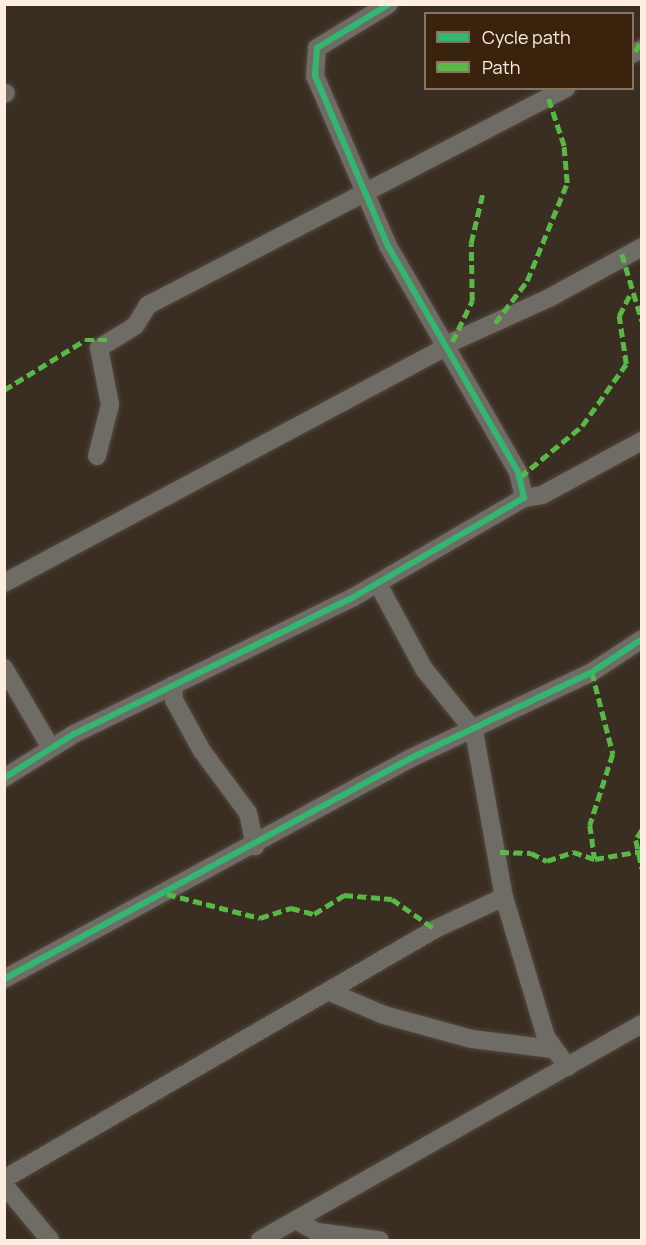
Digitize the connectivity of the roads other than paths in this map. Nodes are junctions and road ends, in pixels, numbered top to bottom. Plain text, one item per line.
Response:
1 (389, 4) edge
2 (562, 90) edge
3 (364, 196) junction
4 (642, 247) edge
5 (442, 348) junction
6 (642, 441) edge
7 (97, 456) dead end
8 (524, 498) junction
9 (4, 583) edge
10 (378, 584) junction
11 (642, 639) edge
12 (4, 668) edge
13 (173, 685) junction
14 (474, 730) junction
15 (51, 748) junction
16 (4, 778) edge
17 (255, 846) junction
18 (504, 897) junction
19 (4, 980) edge
20 (330, 992) junction
21 (642, 1024) edge
22 (552, 1049) junction
23 (568, 1067) junction
24 (4, 1179) edge
25 (4, 1185) edge
26 (297, 1221) junction
27 (50, 1240) edge
28 (260, 1240) edge
29 (379, 1240) edge

1 - 3 street
2 - 3 street
3 - 5 street
3 - 7 street
4 - 5 street
5 - 8 street
5 - 9 street
6 - 8 street
8 - 10 street
10 - 13 street
10 - 14 street
11 - 14 street
12 - 15 street
13 - 15 street
13 - 17 street
14 - 17 street
14 - 18 street
15 - 16 street
17 - 19 street
18 - 20 street
18 - 22 street
20 - 22 street
20 - 24 street
21 - 23 street
22 - 23 street
23 - 26 street
25 - 27 street
26 - 28 street
26 - 29 street

